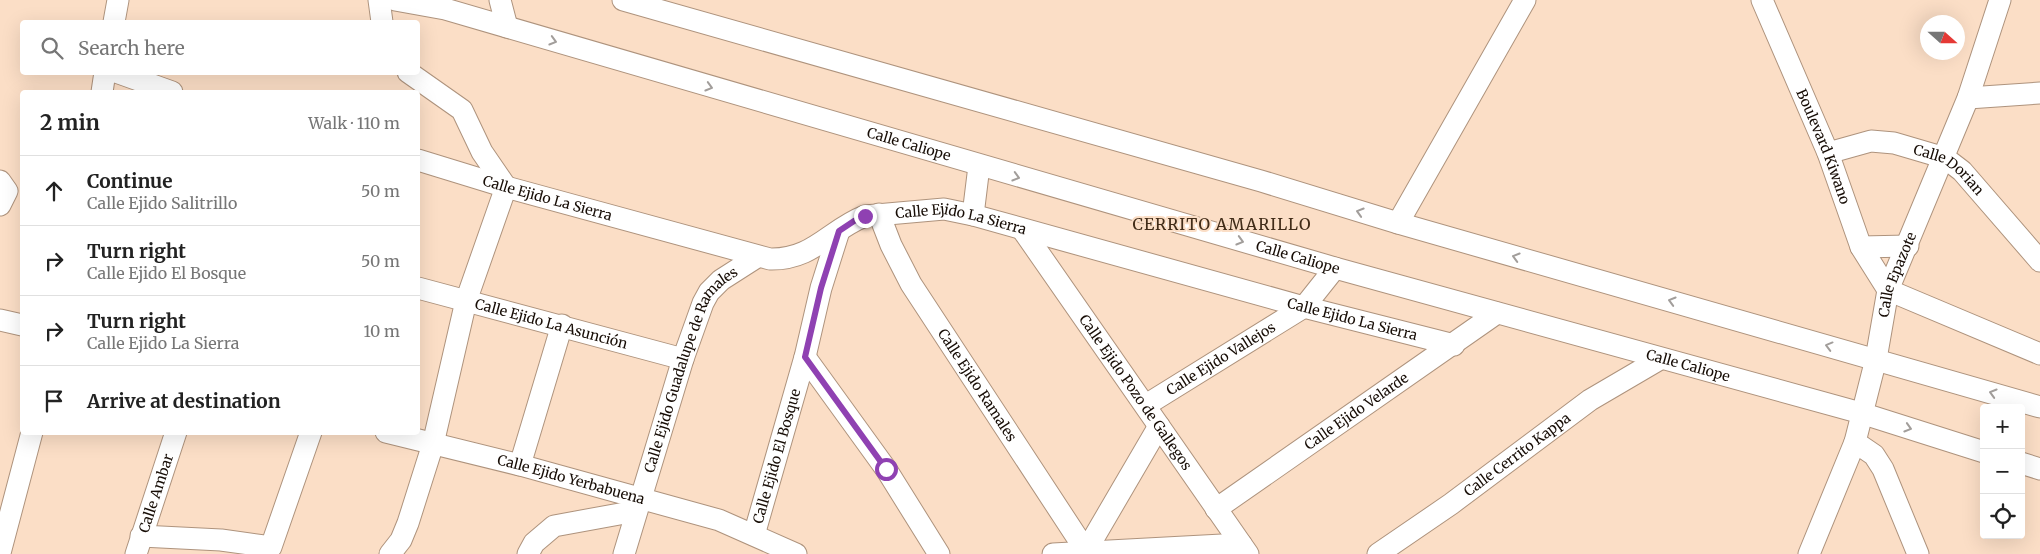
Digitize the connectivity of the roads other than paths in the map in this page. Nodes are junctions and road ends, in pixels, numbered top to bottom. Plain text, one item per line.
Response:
1 (118, 0) edge
2 (379, 0) edge
3 (395, 0) edge
4 (500, 0) edge
5 (623, 0) edge
6 (1525, 0) edge
7 (1762, 0) edge
8 (2000, 0) edge
9 (114, 20) edge
10 (382, 20) edge
11 (507, 27) junction
12 (105, 75) edge
13 (124, 75) edge
14 (409, 80) edge
15 (102, 90) edge
16 (166, 90) edge
17 (2037, 97) edge
18 (1968, 98) junction
19 (1828, 153) junction
20 (1945, 158) junction
21 (420, 161) edge
22 (979, 166) junction
23 (506, 187) junction
24 (879, 214) junction
25 (973, 215) junction
26 (1398, 223) junction
27 (1022, 229) junction
28 (839, 231) junction
29 (1908, 246) junction
30 (1861, 247) junction
31 (758, 257) junction
32 (2040, 260) edge
33 (1335, 268) junction
34 (420, 289) edge
35 (1888, 290) junction
36 (466, 301) junction
37 (1304, 307) junction
38 (1497, 313) junction
39 (0, 320) edge
40 (20, 325) edge
41 (562, 325) junction
42 (1454, 344) junction
43 (2040, 354) edge
44 (805, 357) junction
45 (1876, 358) junction
46 (683, 359) junction
47 (1660, 359) junction
48 (2035, 400) edge
49 (1146, 405) junction
50 (1861, 414) junction
51 (1159, 426) junction
52 (31, 435) edge
53 (175, 435) edge
54 (310, 435) edge
55 (398, 435) edge
56 (1854, 442) junction
57 (433, 444) junction
58 (1980, 451) edge
59 (2025, 464) edge
60 (520, 465) junction
61 (2040, 469) edge
62 (638, 505) junction
63 (1216, 509) junction
64 (754, 535) junction
65 (138, 545) edge
66 (1244, 549) edge
67 (1086, 551) junction
68 (0, 553) edge
69 (390, 554) edge
70 (528, 554) edge
71 (624, 554) edge
72 (766, 554) edge
73 (796, 554) edge
74 (939, 554) edge
75 (1053, 554) edge
76 (1378, 554) edge
77 (1808, 554) edge
78 (1918, 554) edge

1 - 9 street
2 - 10 street
3 - 11 street, Calle Caliope
4 - 11 street
26 -> 5 street
6 - 26 street
7 - 19 street, Boulevard Kiwano
8 - 18 street, Calle Epazote
11 -> 22 street, Calle Caliope
12 - 15 street
13 - 16 street
14 - 23 street
17 - 18 street
18 - 20 street, Calle Epazote
19 - 20 street, Calle Dorian
19 - 30 street, Boulevard Kiwano
20 - 29 street, Calle Epazote
20 - 32 street, Calle Dorian
21 - 23 street, Calle Ejido La Sierra
22 - 25 street
22 -> 33 street, Calle Caliope
23 - 31 street, Calle Ejido La Sierra
23 - 36 street
24 - 25 street, Calle Ejido La Sierra
24 - 28 street, Calle Ejido La Sierra
24 - 67 street, Calle Ejido Ramales
25 - 27 street, Calle Ejido La Sierra
45 -> 26 street
27 - 37 street, Calle Ejido La Sierra
27 - 49 street, Calle Ejido Pozo de Gallegos
28 - 31 street, Calle Ejido La Sierra
28 - 44 street, Calle Ejido El Bosque
29 - 30 street
29 - 35 street, Calle Epazote
30 - 35 street, Boulevard Kiwano
31 - 46 street, Calle Ejido Guadalupe de Ramales
33 - 37 street, Calle Ejido Vallejos
33 - 38 street, Calle Caliope
34 - 36 street, Calle Ejido La Asunción
35 - 43 street
35 - 45 street, Calle Epazote
36 - 41 street, Calle Ejido La Asunción
36 - 57 street
37 - 42 street, Calle Ejido La Sierra
37 - 49 street, Calle Ejido Vallejos
38 - 42 street, Calle Ejido Velarde
38 - 47 street, Calle Caliope
39 - 40 street
41 - 46 street, Calle Ejido La Asunción
41 - 60 street
42 - 63 street, Calle Ejido Velarde
44 - 64 street, Calle Ejido El Bosque
44 - 74 street
48 -> 45 street
45 - 50 street, Calle Epazote
46 - 62 street, Calle Ejido Guadalupe de Ramales
47 - 50 street, Calle Caliope
47 - 76 street, Calle Cerrito Kappa
49 - 51 street, Calle Ejido Pozo de Gallegos
50 - 56 street, Calle Epazote
50 -> 58 street, Calle Caliope
51 - 63 street, Calle Ejido Pozo de Gallegos
51 - 67 street
52 - 68 street
53 - 65 street, Calle Ambar
54 - 65 street
55 - 57 street, Calle Ejido Yerbabuena
56 - 77 street, Calle Epazote
56 - 78 street
57 - 60 street, Calle Ejido Yerbabuena
57 - 69 street
59 - 61 street
60 - 62 street, Calle Ejido Yerbabuena
62 - 64 street, Calle Ejido Yerbabuena
62 - 70 street
62 - 71 street, Calle Ejido Guadalupe de Ramales
63 - 66 street, Calle Ejido Pozo de Gallegos
64 - 72 street
64 - 73 street, Calle Ejido Yerbabuena
66 - 67 street
67 - 75 street

